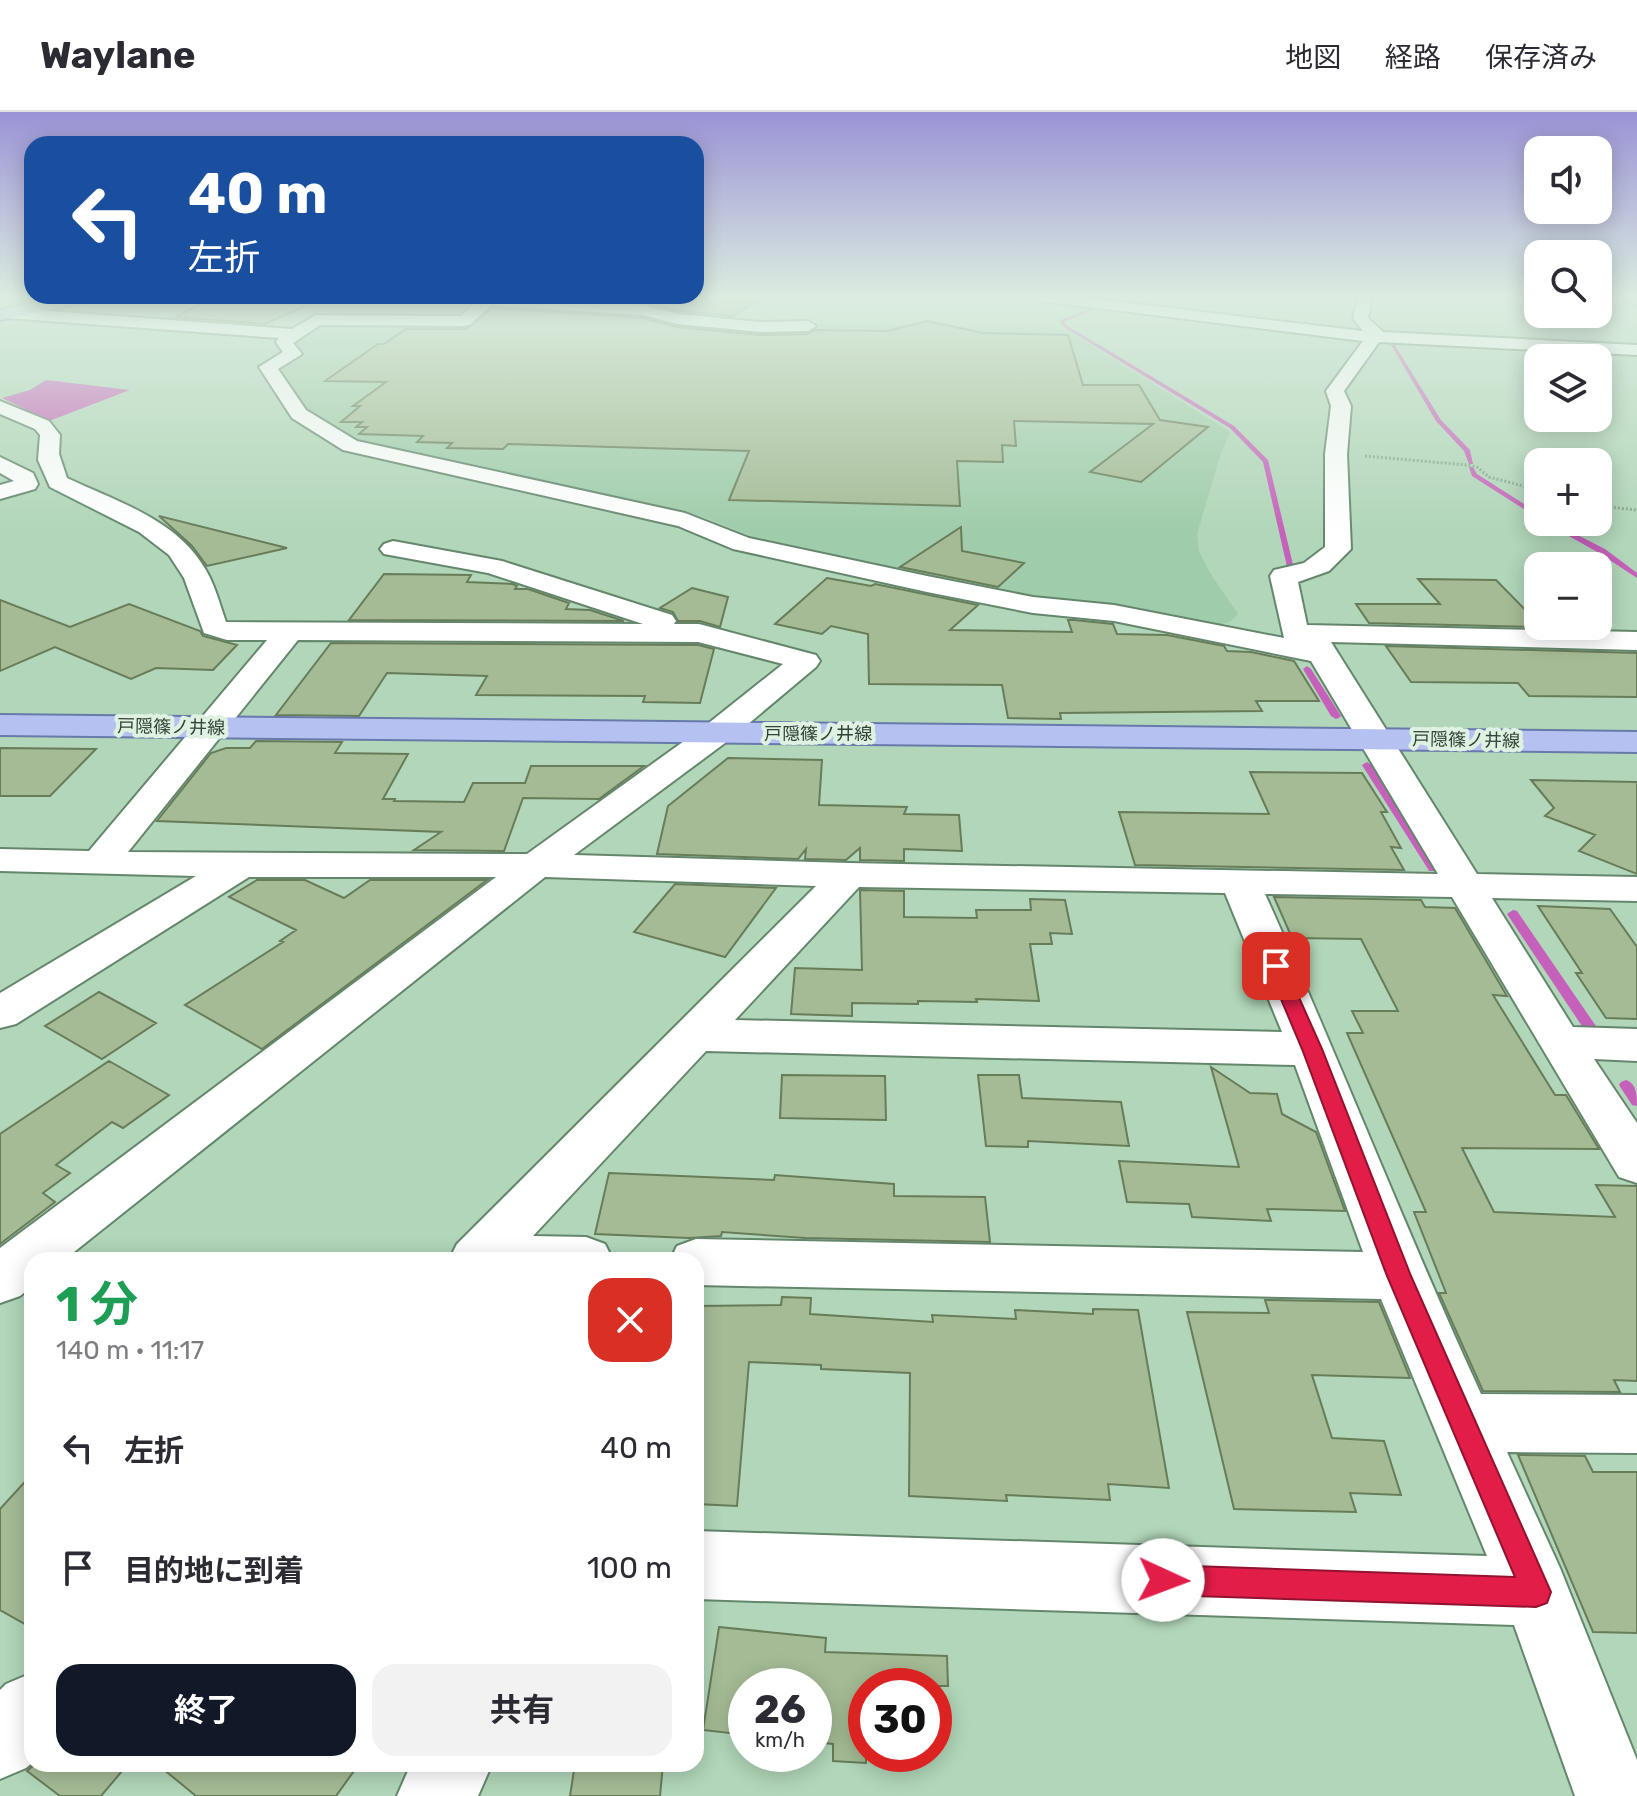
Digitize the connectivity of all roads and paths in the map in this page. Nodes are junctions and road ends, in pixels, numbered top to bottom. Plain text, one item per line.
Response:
1 (274, 376) edge
2 (1345, 376) edge
3 (0, 407) edge
4 (1336, 454) junction
5 (5, 470) edge
6 (1524, 486) edge
7 (0, 492) edge
8 (1612, 507) edge
9 (1637, 510) edge
10 (393, 549) dead end
11 (289, 632) junction
12 (699, 633) junction
13 (1637, 641) edge
14 (1318, 645) junction
15 (0, 725) edge
16 (211, 727) junction
17 (717, 733) junction
18 (1376, 739) junction
19 (1637, 742) edge
20 (0, 860) edge
21 (101, 861) junction
22 (536, 865) junction
23 (241, 866) junction
24 (849, 875) junction
25 (1240, 882) junction
26 (1466, 885) junction
27 (1637, 889) edge
28 (0, 1013) edge
29 (694, 1035) junction
30 (1559, 1042) junction
31 (1637, 1045) edge
32 (1312, 1049) junction
33 (1637, 1163) edge
34 (35, 1252) edge
35 (484, 1252) edge
36 (24, 1260) edge
37 (704, 1262) edge
38 (1399, 1276) junction
39 (0, 1279) edge
40 (1463, 1423) junction
41 (1637, 1424) edge
42 (704, 1565) edge
43 (1536, 1592) junction
44 (24, 1718) edge
45 (0, 1742) edge
46 (449, 1772) edge
47 (435, 1796) edge
48 (1613, 1796) edge

1 - 14 street
2 - 4 street
3 - 11 street
4 - 6 path
4 - 14 street
5 - 7 street
8 - 9 path
10 - 12 street
11 - 12 street
11 - 16 street
12 - 17 street
13 - 14 street
14 - 18 street
15 - 16 main road, 戸隠篠ノ井線
16 - 17 main road, 戸隠篠ノ井線
16 - 21 street
17 - 18 main road, 戸隠篠ノ井線
17 - 22 street
18 - 19 main road, 戸隠篠ノ井線
18 - 26 street
20 - 21 street
21 - 23 street
22 - 23 street
22 - 24 street
22 - 34 street
23 - 28 street
24 - 25 street
24 - 29 street
25 - 26 street
25 - 32 street
26 - 27 street
26 - 30 street
29 - 32 street
29 - 35 street
30 - 31 street
30 - 33 street
32 - 38 street
36 - 39 street
37 - 38 street
38 - 40 street
40 - 41 street
40 - 43 street
42 - 43 street
43 - 48 street
44 - 45 street
46 - 47 street

